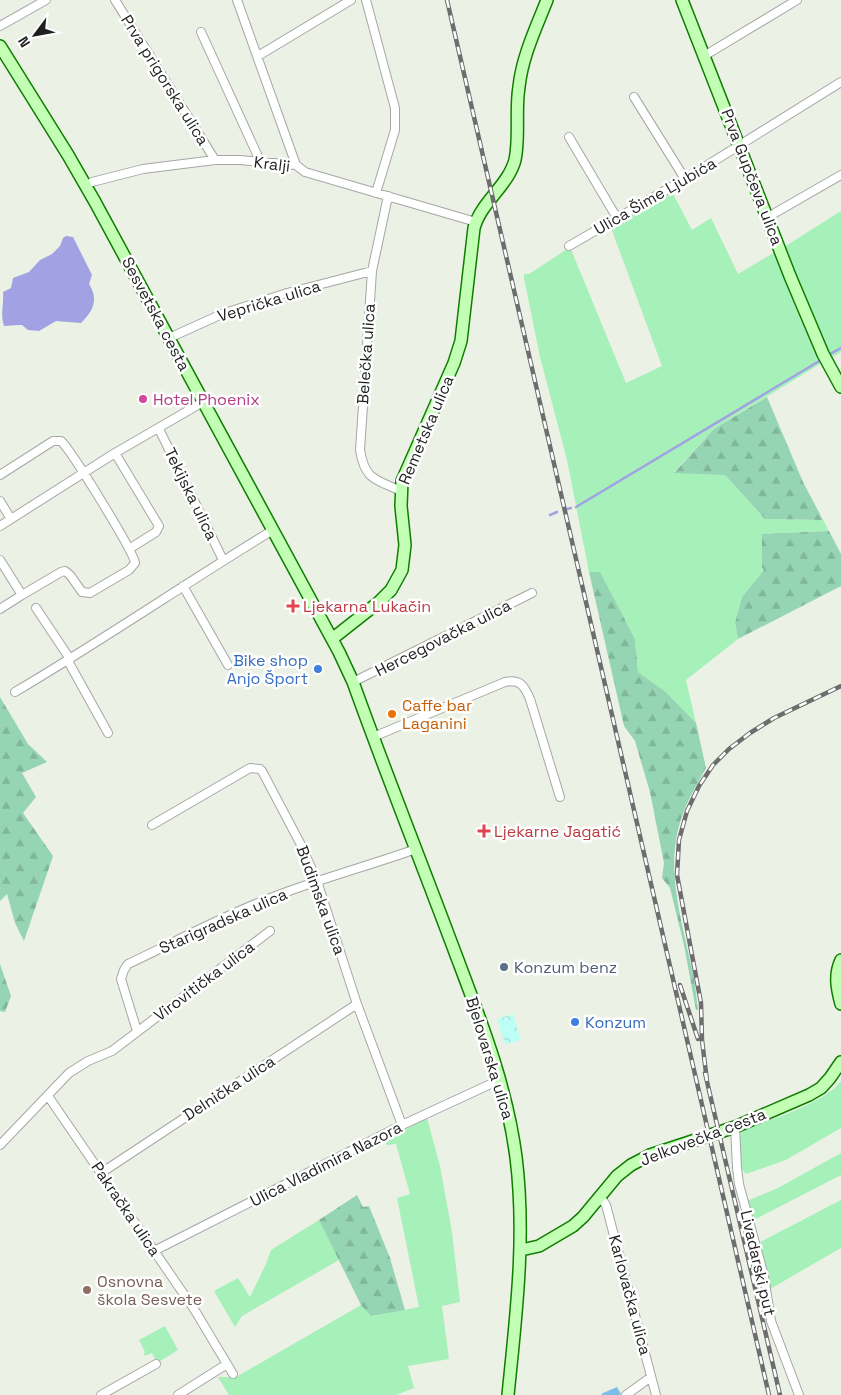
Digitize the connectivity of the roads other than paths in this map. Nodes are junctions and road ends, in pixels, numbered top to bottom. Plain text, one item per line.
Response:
1 (46, 0) edge
2 (115, 0) edge
3 (237, 0) edge
4 (351, 0) edge
5 (366, 0) edge
6 (547, 0) edge
7 (682, 0) edge
8 (797, 0) edge
9 (0, 26) edge
10 (201, 32) dead end
11 (0, 46) edge
12 (258, 56) junction
13 (704, 56) junction
14 (841, 82) edge
15 (634, 98) dead end
16 (569, 137) dead end
17 (740, 145) junction
18 (215, 160) junction
19 (261, 163) junction
20 (296, 165) junction
21 (841, 175) edge
22 (685, 179) junction
23 (92, 182) dead end
24 (376, 193) junction
25 (388, 196) junction
26 (618, 216) junction
27 (768, 217) junction
28 (476, 222) junction
29 (569, 246) dead end
30 (372, 271) junction
31 (169, 338) junction
32 (841, 387) edge
33 (203, 402) junction
34 (159, 429) junction
35 (116, 453) junction
36 (83, 474) junction
37 (0, 475) edge
38 (400, 491) junction
39 (0, 501) edge
40 (11, 519) junction
41 (0, 526) edge
42 (273, 530) junction
43 (129, 550) junction
44 (0, 560) edge
45 (223, 560) junction
46 (183, 586) junction
47 (532, 593) dead end
48 (22, 595) junction
49 (36, 608) dead end
50 (0, 609) edge
51 (332, 639) junction
52 (69, 660) junction
53 (228, 665) dead end
54 (353, 682) junction
55 (15, 692) dead end
56 (108, 733) dead end
57 (374, 737) junction
58 (560, 797) dead end
59 (152, 825) dead end
60 (411, 850) junction
61 (317, 881) junction
62 (270, 931) dead end
63 (841, 960) edge
64 (358, 1004) junction
65 (841, 1004) edge
66 (137, 1031) junction
67 (841, 1063) edge
68 (499, 1078) junction
69 (48, 1096) junction
70 (402, 1125) junction
71 (735, 1127) junction
72 (4, 1136) edge
73 (0, 1145) edge
74 (101, 1173) junction
75 (600, 1197) junction
76 (520, 1250) junction
77 (154, 1251) junction
78 (156, 1364) dead end
79 (227, 1364) junction
80 (234, 1374) dead end
81 (651, 1377) junction
82 (101, 1395) edge
83 (178, 1395) edge
84 (508, 1395) edge
85 (626, 1395) edge
86 (656, 1395) edge
87 (799, 1395) edge

1 - 9 street
2 - 18 street, Prva prigorska ulica
3 - 12 street
4 - 12 street
5 - 24 street
6 - 28 street
7 - 13 street, Prva Gupčeva ulica
8 - 13 street
10 - 19 street
11 - 31 street, Sesvetska cesta
12 - 20 street
13 - 17 street, Prva Gupčeva ulica
14 - 17 street, Ulica Šime Ljubića
15 - 22 street
16 - 26 street
17 - 22 street, Ulica Šime Ljubića
17 - 27 street, Prva Gupčeva ulica
18 - 19 street, Kralji
18 - 23 street, Kralji
19 - 20 street, Kralji
20 - 24 street, Kralji
21 - 27 street
22 - 26 street, Ulica Šime Ljubića
24 - 25 street, Kralji
25 - 28 street, Kralji
25 - 30 street, Belečka ulica
26 - 29 street, Ulica Šime Ljubića
27 - 32 street, Prva Gupčeva ulica
28 - 38 street, Remetska ulica
30 - 31 street, Veprička ulica
30 - 38 street, Belečka ulica
31 - 33 street, Sesvetska cesta
33 - 34 street
33 - 42 street, Sesvetska cesta
34 - 35 street
34 - 45 street, Tekijska ulica
35 - 36 street
35 - 43 street
36 - 37 street
36 - 40 street
36 - 43 street
38 - 51 street, Remetska ulica
39 - 40 street
40 - 41 street
42 - 45 street, Tekijska ulica
42 - 51 street, Sesvetska cesta
43 - 48 street
44 - 48 street
45 - 46 street, Tekijska ulica
46 - 52 street, Tekijska ulica
46 - 53 street
47 - 54 street, Hercegovačka ulica
48 - 50 street
49 - 52 street
51 - 54 street, Bjelovarska ulica
52 - 55 street, Tekijska ulica
52 - 56 street
54 - 57 street, Bjelovarska ulica
57 - 58 street
57 - 60 street, Bjelovarska ulica
59 - 61 street, Budimska ulica
60 - 61 street, Starigradska ulica
60 - 68 street, Bjelovarska ulica
61 - 64 street, Budimska ulica
61 - 66 street, Starigradska ulica
62 - 66 street, Virovitička ulica
63 - 65 street
64 - 70 street, Budimska ulica
64 - 74 street, Delnička ulica
66 - 69 street, Virovitička ulica
67 - 71 street, Jelkovečka cesta
68 - 70 street, Ulica Vladimira Nazora
68 - 76 street, Bjelovarska ulica
69 - 72 street, Virovitička ulica
69 - 74 street, Pakračka ulica
70 - 77 street, Ulica Vladimira Nazora
71 - 75 street, Jelkovečka cesta
71 - 87 street, Livadarski put
72 - 73 street, Virovitička ulica
74 - 77 street, Pakračka ulica
75 - 76 street, Jelkovečka cesta
75 - 81 street, Karlovačka ulica
76 - 84 street, Bjelovarska ulica
77 - 79 street, Pakračka ulica
78 - 82 street
79 - 80 street, Pakračka ulica
79 - 83 street
81 - 85 street
81 - 86 street, Karlovačka ulica

